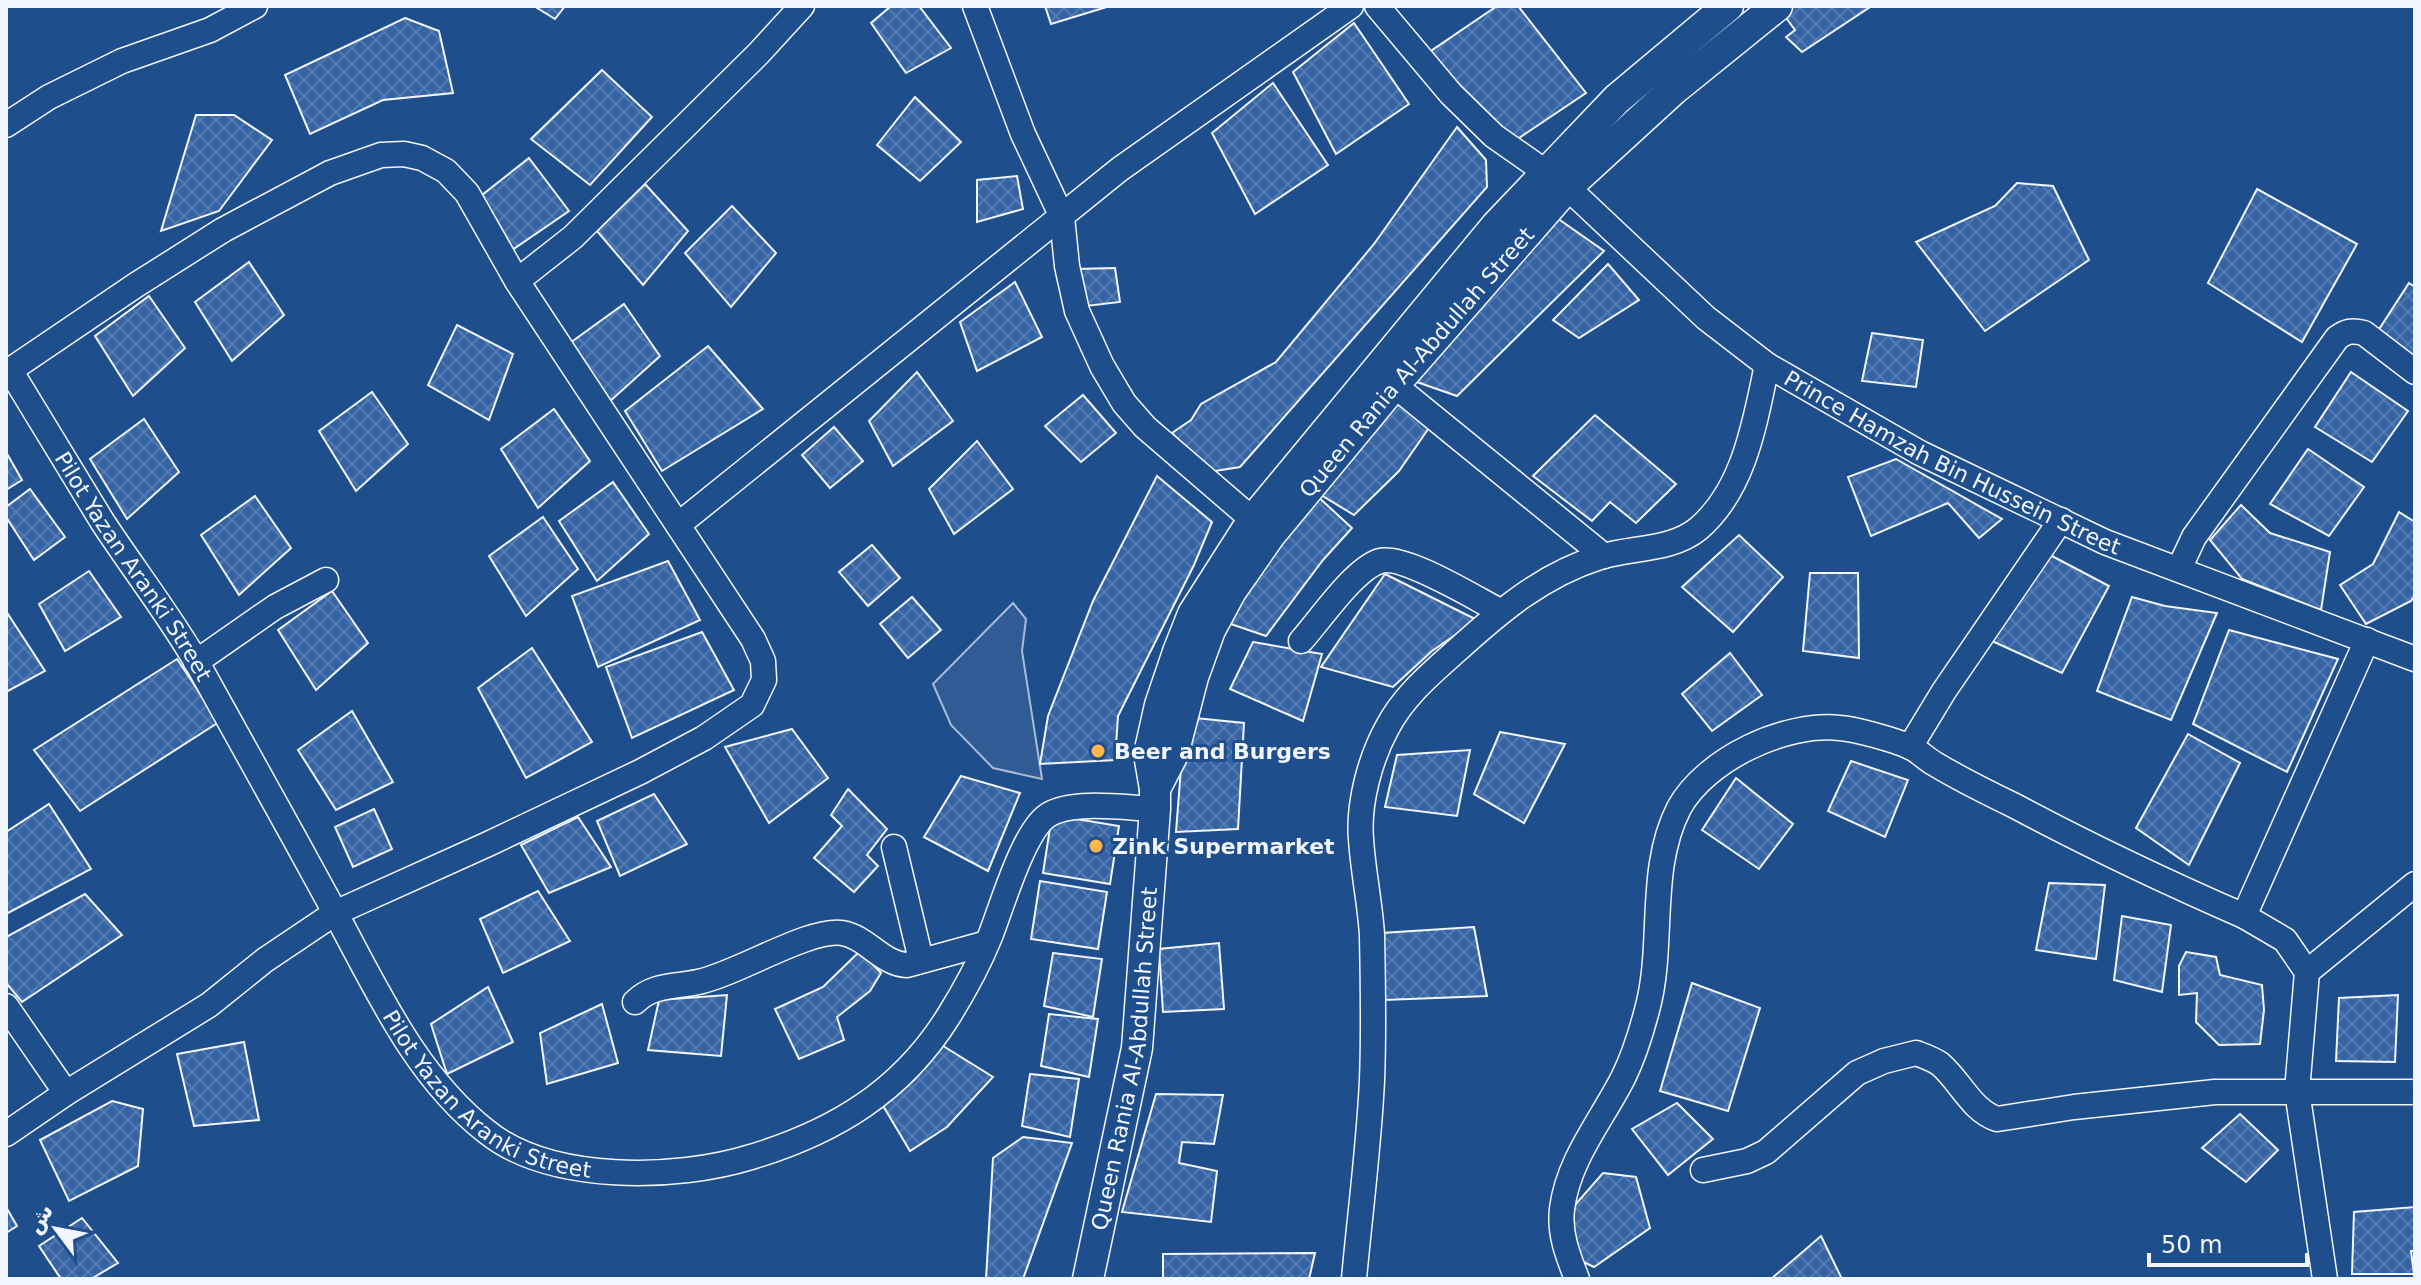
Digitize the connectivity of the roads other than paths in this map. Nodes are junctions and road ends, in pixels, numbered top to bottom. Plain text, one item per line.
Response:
1 (255, 6) edge
2 (802, 6) edge
3 (975, 6) edge
4 (1351, 6) edge
5 (1377, 6) edge
6 (1728, 6) edge
7 (1777, 6) edge
8 (6, 125) edge
9 (1556, 180) junction
10 (1062, 217) junction
11 (517, 281) junction
12 (1767, 365) junction
13 (8, 372) edge
14 (2415, 372) edge
15 (1394, 385) junction
16 (1253, 520) junction
17 (2061, 520) junction
18 (678, 525) junction
19 (1604, 556) junction
20 (2179, 569) junction
21 (326, 580) dead end
22 (1500, 611) junction
23 (2367, 640) junction
24 (1301, 641) dead end
25 (2415, 659) edge
26 (196, 662) junction
27 (1910, 747) junction
28 (1155, 799) junction
29 (894, 847) dead end
30 (2415, 884) edge
31 (335, 913) junction
32 (2244, 916) junction
33 (987, 943) junction
34 (921, 960) junction
35 (2307, 972) junction
36 (635, 1002) dead end
37 (6, 1006) edge
38 (2297, 1091) junction
39 (2411, 1092) dead end
40 (66, 1093) junction
41 (6, 1134) edge
42 (1703, 1170) dead end
43 (1088, 1279) edge
44 (1354, 1279) edge
45 (1577, 1279) edge
46 (2325, 1279) edge

1 - 8 street
2 - 11 street
3 - 10 street
4 - 10 street
5 - 9 street, Prince Hamzah Bin Hussein Street
6 - 9 main road, Queen Rania Al-Abdullah Street
7 - 9 main road, Queen Rania Al-Abdullah Street
9 - 12 street, Prince Hamzah Bin Hussein Street
9 - 15 main road, Queen Rania Al-Abdullah Street
9 - 16 main road, Queen Rania Al-Abdullah Street
10 - 16 street
10 - 18 street
11 - 13 street
11 - 18 street
12 - 17 street, Prince Hamzah Bin Hussein Street
12 - 19 street
13 - 26 street, Pilot Yazan Aranki Street
14 - 20 street
15 - 19 street
15 - 28 main road, Queen Rania Al-Abdullah Street
16 - 28 main road, Queen Rania Al-Abdullah Street
17 - 20 street, Prince Hamzah Bin Hussein Street
17 - 27 street
18 - 31 street
19 - 22 street
20 - 23 street, Prince Hamzah Bin Hussein Street
21 - 26 street
22 - 24 street
22 - 44 street
23 - 25 street, Prince Hamzah Bin Hussein Street
23 - 32 street
26 - 31 street, Pilot Yazan Aranki Street
27 - 32 street
27 - 45 street
28 - 33 street, Pilot Yazan Aranki Street
28 - 43 main road, Queen Rania Al-Abdullah Street
29 - 34 street
30 - 35 street
31 - 33 street, Pilot Yazan Aranki Street
31 - 40 street
32 - 35 street
33 - 34 street
34 - 36 street
35 - 38 street
37 - 40 street
38 - 39 street
38 - 42 street
38 - 46 street
40 - 41 street

